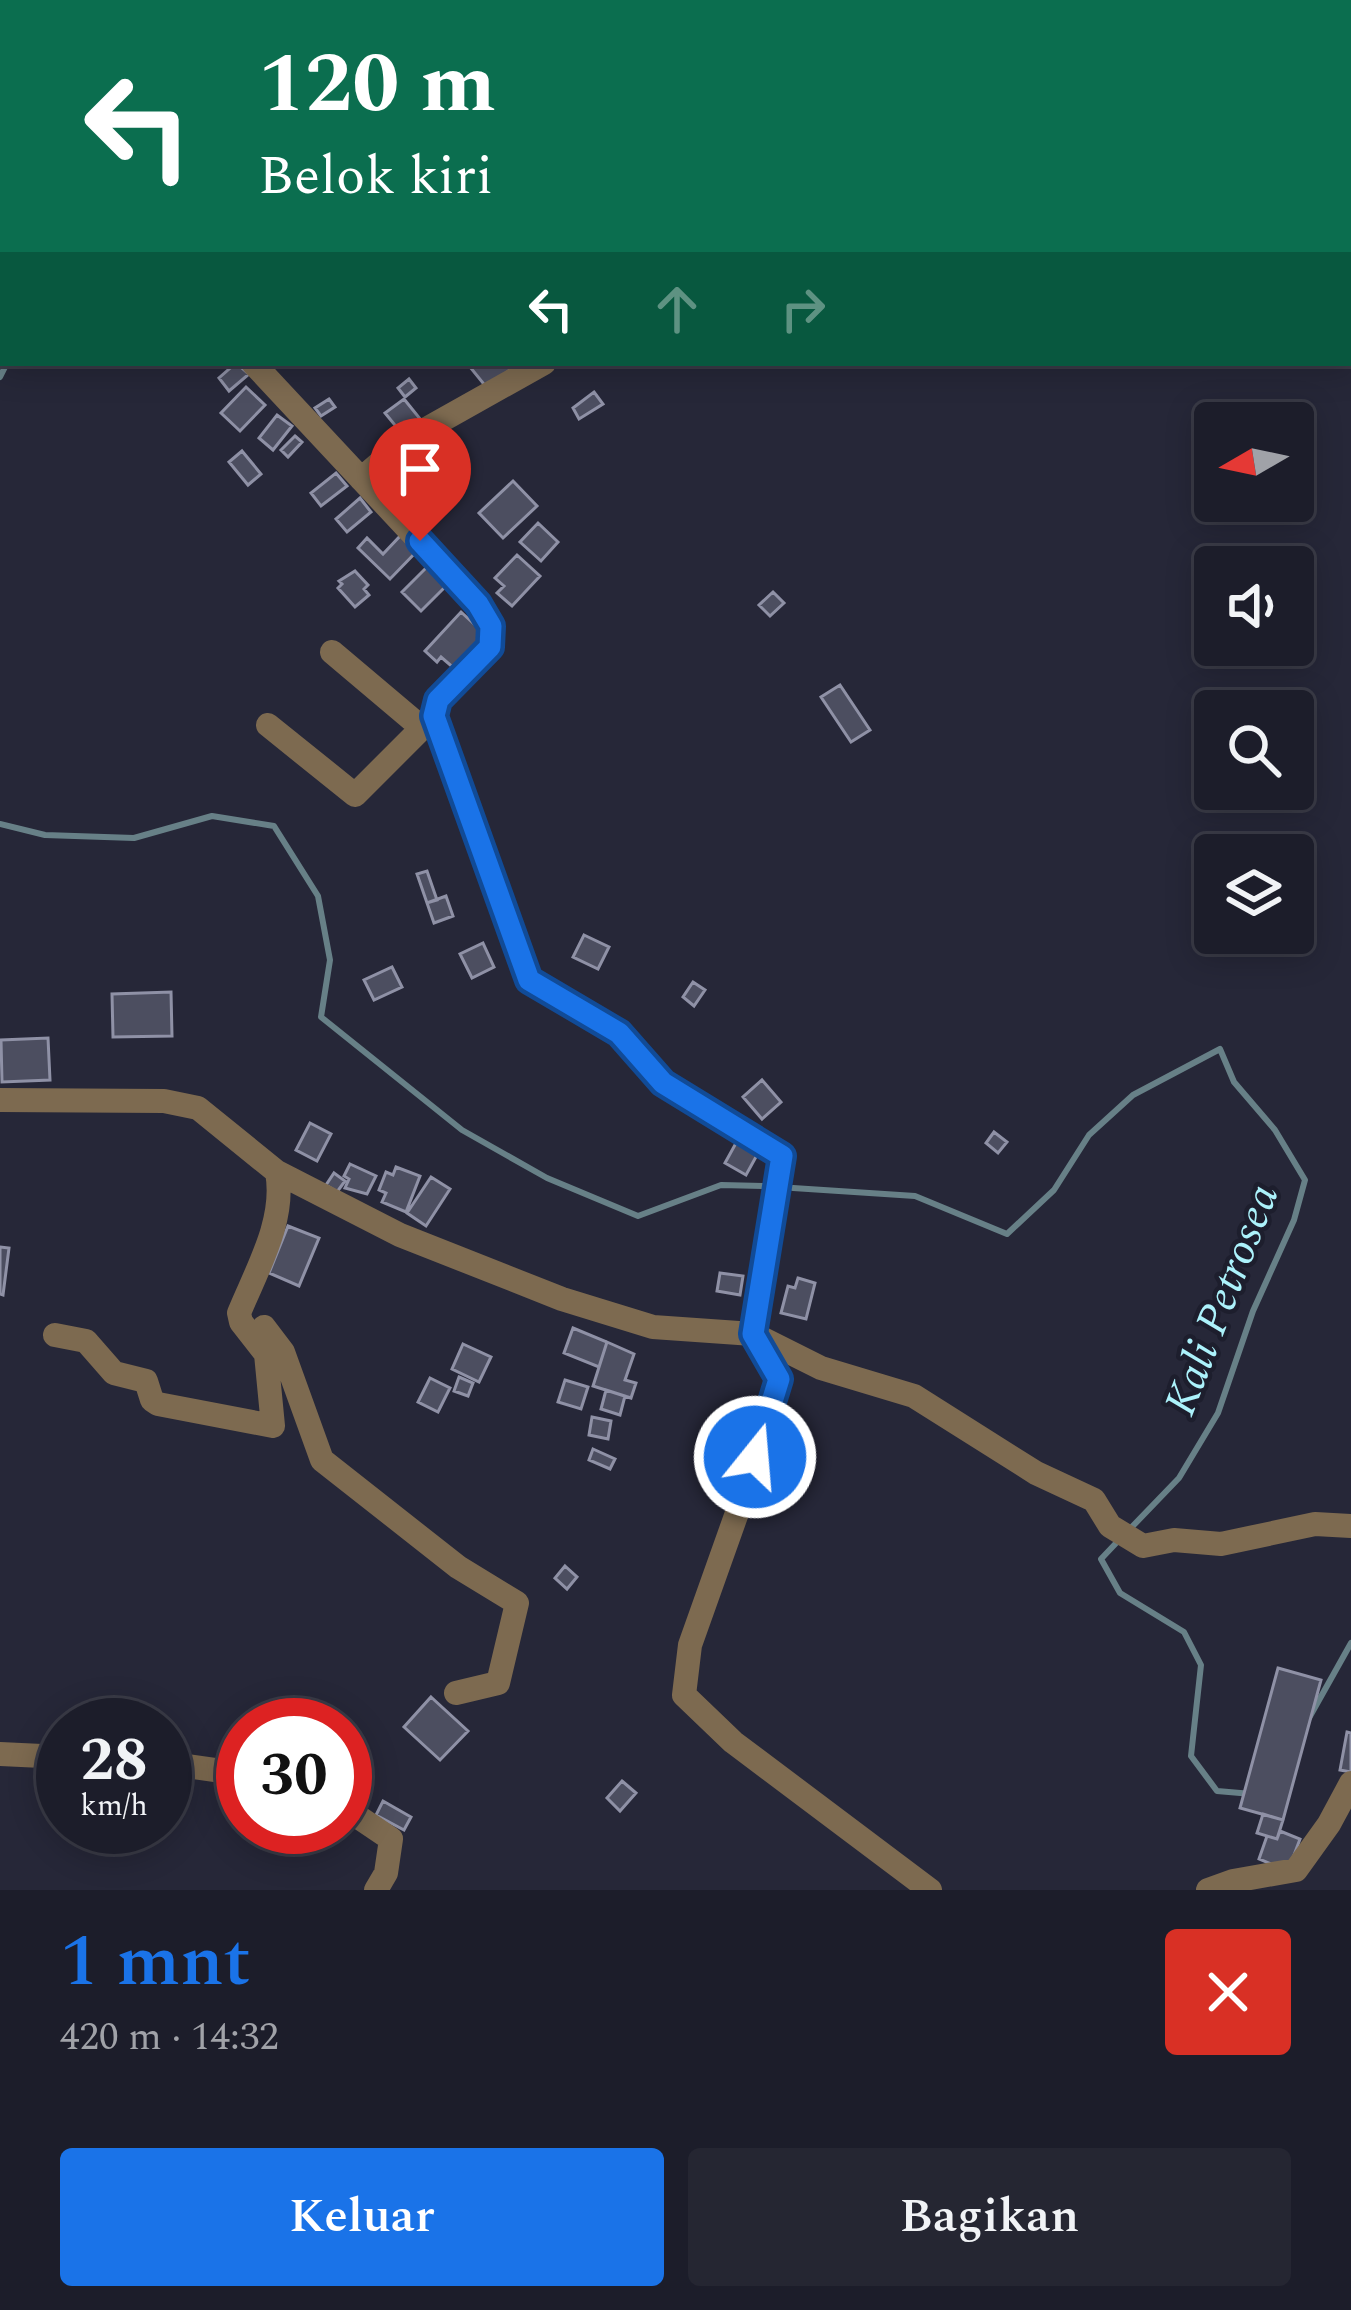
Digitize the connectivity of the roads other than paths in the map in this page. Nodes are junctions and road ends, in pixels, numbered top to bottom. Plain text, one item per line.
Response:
1 (256, 366) edge
2 (539, 366) edge
3 (362, 479) junction
4 (332, 652) dead end
5 (428, 722) junction
6 (268, 725) dead end
7 (0, 1100) edge
8 (277, 1172) junction
9 (244, 1301) junction
10 (753, 1334) junction
11 (55, 1335) dead end
12 (1351, 1526) edge
13 (455, 1693) dead end
14 (0, 1754) edge
15 (36, 1756) edge
16 (1351, 1783) edge
17 (372, 1826) edge
18 (376, 1890) edge
19 (930, 1890) edge
20 (1208, 1890) edge

1 - 3 street
2 - 3 street
3 - 5 street
4 - 5 street
5 - 6 street
5 - 10 street
7 - 8 street
8 - 9 street
8 - 10 street
9 - 11 street
9 - 13 street
10 - 12 street
10 - 19 street
14 - 15 street
16 - 20 street
17 - 18 street

